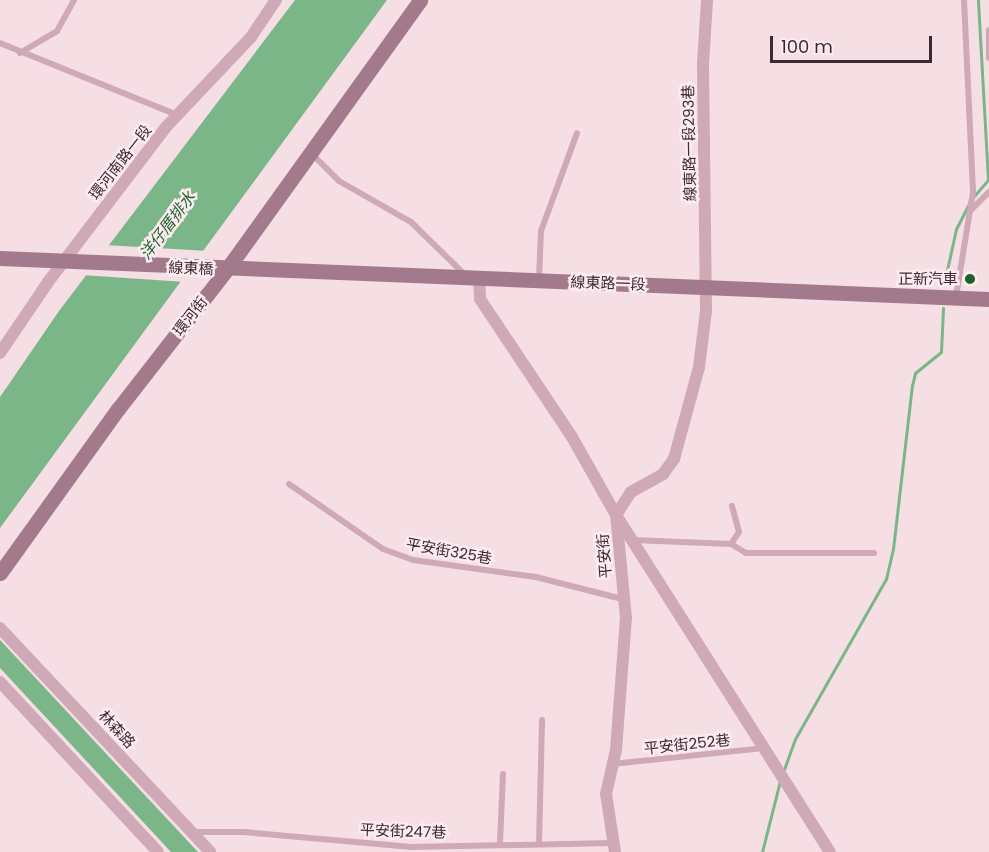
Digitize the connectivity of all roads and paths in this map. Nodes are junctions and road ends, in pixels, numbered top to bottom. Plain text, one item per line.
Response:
1 (74, 0) edge
2 (276, 0) edge
3 (420, 0) edge
4 (708, 0) edge
5 (964, 0) edge
6 (989, 30) edge
7 (0, 43) edge
8 (20, 53) junction
9 (989, 58) edge
10 (178, 115) junction
11 (577, 133) dead end
12 (309, 150) junction
13 (989, 192) edge
14 (970, 211) junction
15 (0, 258) edge
16 (63, 262) junction
17 (227, 269) junction
18 (472, 277) junction
19 (538, 280) junction
20 (706, 286) junction
21 (956, 298) junction
22 (989, 299) edge
23 (0, 353) edge
24 (289, 484) dead end
25 (732, 506) dead end
26 (616, 515) junction
27 (632, 540) junction
28 (731, 544) junction
29 (874, 553) dead end
30 (0, 573) edge
31 (622, 599) junction
32 (0, 628) edge
33 (0, 682) edge
34 (542, 720) dead end
35 (764, 748) junction
36 (612, 764) junction
37 (503, 774) dead end
38 (191, 832) junction
39 (500, 843) junction
40 (539, 844) junction
41 (615, 847) edge
42 (158, 852) edge
43 (210, 852) edge
44 (830, 852) edge

1 - 8 lane
2 - 10 street, 環河南路一段
3 - 12 main road, 環河街
4 - 20 street, 線東路一段293巷
5 - 14 lane
6 - 9 lane
7 - 8 lane
8 - 10 lane
10 - 16 street, 環河南路一段
11 - 19 lane
12 - 17 main road, 環河街
12 - 18 lane
13 - 14 lane
14 - 21 lane
15 - 16 main road
16 - 17 main road, 線東橋
16 - 23 street, 環河南路一段
17 - 18 main road, 線東路一段
17 - 30 main road, 環河街
18 - 19 main road, 線東路一段
18 - 26 street
19 - 20 main road, 線東路一段
20 - 21 main road, 線東路一段
20 - 26 street, 平安街
21 - 22 main road, 線東路一段
24 - 31 lane, 平安街325巷
25 - 28 lane
26 - 27 street
26 - 31 street, 平安街
27 - 28 lane
27 - 35 street
28 - 29 lane
31 - 36 street, 平安街
32 - 38 street, 林森路
33 - 42 street
34 - 40 lane
35 - 36 lane, 平安街252巷
35 - 44 street
36 - 41 street, 平安街
37 - 39 lane
38 - 39 lane, 平安街247巷
38 - 43 street, 林森路
39 - 40 lane, 平安街247巷
40 - 41 lane, 平安街247巷

